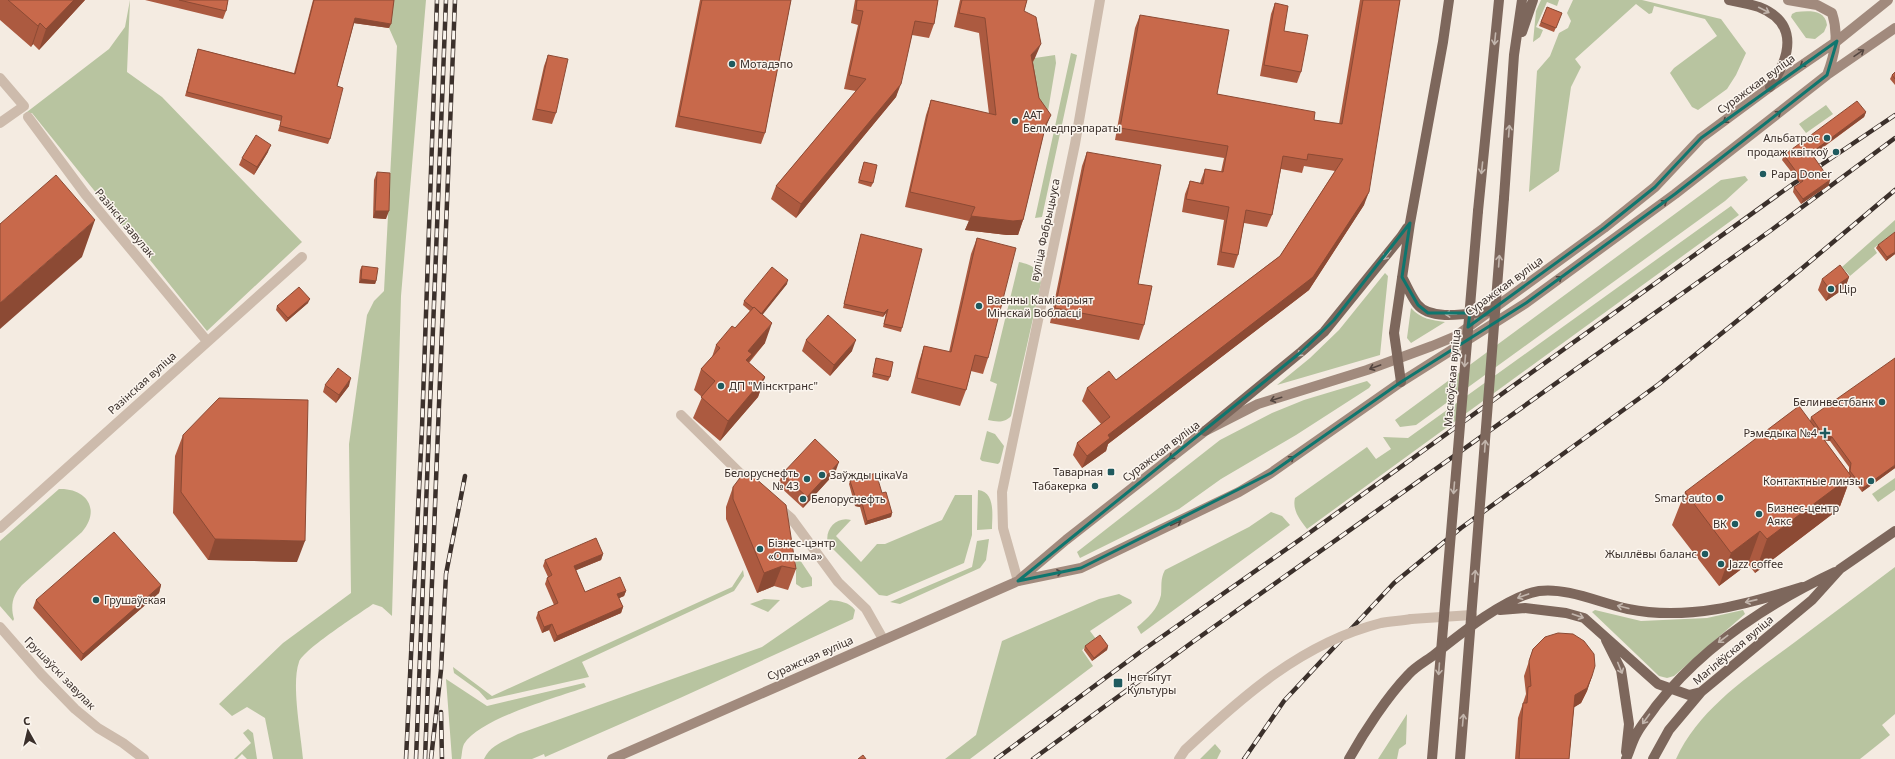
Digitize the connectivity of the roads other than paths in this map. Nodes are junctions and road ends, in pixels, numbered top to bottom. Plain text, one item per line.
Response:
1 (1100, 0) edge
2 (1449, 0) edge
3 (1499, 0) edge
4 (1522, 0) edge
5 (1533, 0) edge
6 (1729, 0) edge
7 (1788, 0) edge
8 (1888, 0) edge
9 (1895, 28) edge
10 (1837, 41) junction
11 (1514, 55) junction
12 (1827, 75) junction
13 (0, 78) edge
14 (1770, 87) junction
15 (28, 117) dead end
16 (0, 123) edge
17 (1410, 223) junction
18 (302, 257) dead end
19 (1402, 277) junction
20 (1490, 312) junction
21 (207, 341) junction
22 (1398, 359) junction
23 (1401, 382) junction
24 (681, 415) dead end
25 (1204, 431) junction
26 (756, 488) edge
27 (768, 498) edge
28 (0, 528) edge
29 (1895, 531) edge
30 (1840, 569) junction
31 (1018, 581) junction
32 (1802, 587) junction
33 (1802, 608) junction
34 (1498, 610) junction
35 (1472, 615) junction
36 (1443, 616) junction
37 (0, 627) edge
38 (1602, 633) junction
39 (883, 639) junction
40 (1670, 688) junction
41 (1701, 692) junction
42 (144, 759) edge
43 (612, 759) edge
44 (1179, 759) edge
45 (1349, 759) edge
46 (1432, 759) edge
47 (1460, 759) edge
48 (1626, 759) edge
49 (1653, 759) edge

1 - 31 street, вуліца Фабрыцыуса
2 - 17 main road
3 -> 36 main road, Маскоўская вуліца, bridge
4 - 11 main road
5 - 11 main road
6 -> 14 main road
7 - 10 main road
8 - 10 main road, Суражская вуліца
12 -> 9 main road, Суражская вуліца
10 - 12 main road
10 -> 14 main road, Суражская вуліца
35 -> 11 main road, bridge
23 -> 12 main road, Суражская вуліца
13 - 16 street
14 -> 20 main road, Суражская вуліца
15 - 21 street, Разінскі завулак
17 - 19 main road
17 -> 25 main road
18 - 21 street, Разінская вуліца
20 -> 19 main road
19 - 22 main road
20 - 22 main road, Суражская вуліца
21 - 28 street, Разінская вуліца
22 - 23 main road
22 -> 25 main road, Суражская вуліца
31 -> 23 main road, Суражская вуліца
24 - 26 street
25 -> 31 main road, Суражская вуліца
27 - 39 street
29 - 30 main road, Магілёўская вуліца
30 - 32 main road, Магілёўская вуліца
30 - 33 main road, Магілёўская вуліца
31 - 39 main road, Суражская вуліца
32 - 33 main road
32 -> 34 main road
32 -> 40 main road
33 - 41 main road, Магілёўская вуліца
34 -> 38 main road
34 - 45 main road
35 - 36 street
47 -> 35 main road, bridge
36 - 44 street, bridge
36 -> 46 main road, Маскоўская вуліца, bridge
37 - 42 street, Грушаўскі завулак
38 - 40 main road
38 -> 48 main road
39 - 43 main road, Суражская вуліца
40 - 41 main road
40 -> 48 main road
41 - 49 main road, Магілёўская вуліца

